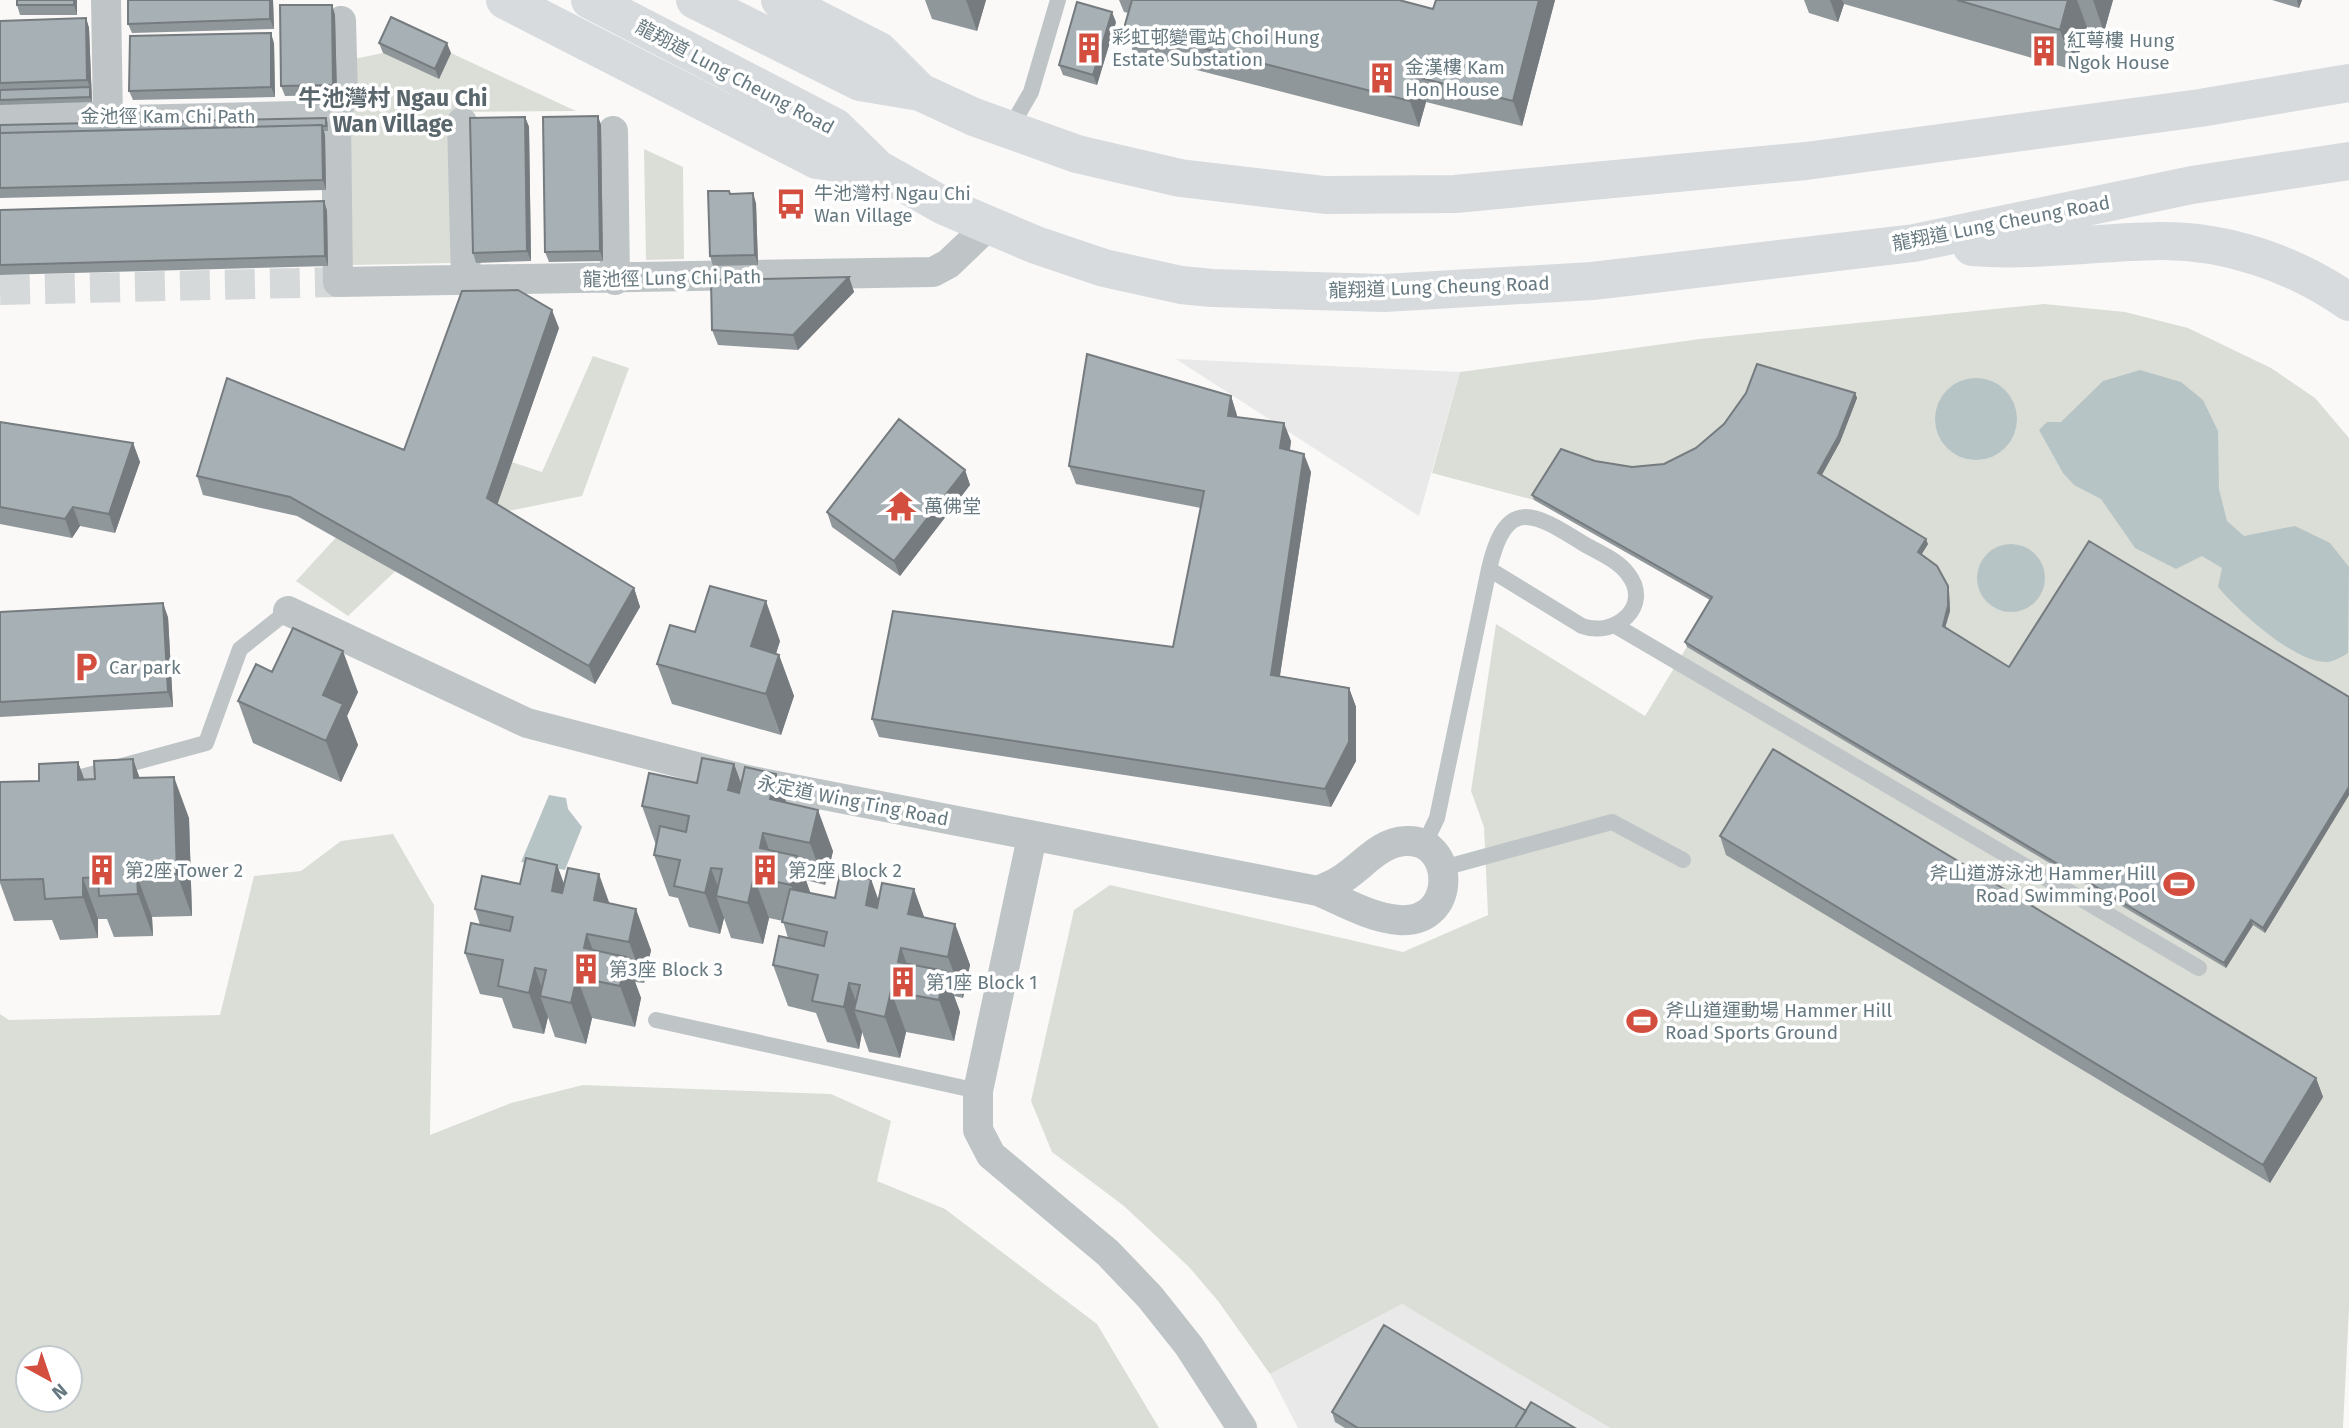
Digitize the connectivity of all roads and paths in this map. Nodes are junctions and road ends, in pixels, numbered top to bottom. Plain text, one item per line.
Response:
1 (106, 0) edge
2 (505, 0) edge
3 (590, 0) edge
4 (695, 0) edge
5 (780, 0) edge
6 (1058, 0) edge
7 (341, 21) dead end
8 (2349, 83) edge
9 (920, 92) junction
10 (336, 115) junction
11 (108, 117) junction
12 (0, 118) edge
13 (462, 122) dead end
14 (1009, 130) junction
15 (613, 131) dead end
16 (2349, 161) edge
17 (878, 169) junction
18 (988, 226) junction
19 (1914, 243) junction
20 (615, 280) junction
21 (466, 282) junction
22 (2349, 302) edge
23 (1489, 569) junction
24 (288, 611) joint
25 (1616, 626) junction
26 (47, 786) edge
27 (1032, 837) junction
28 (1424, 845) junction
29 (1683, 860) dead end
30 (1443, 868) junction
31 (1318, 891) junction
32 (2199, 968) dead end
33 (656, 1020) dead end
34 (978, 1091) junction
35 (1241, 1428) edge

1 - 11 street
2 - 17 highway
3 - 17 highway, 龍翔道 Lung Cheung Road
4 - 9 highway
5 - 9 highway
6 - 14 lane
7 - 10 street
8 - 14 highway
9 - 14 highway
10 - 11 street, 金池徑 Kam Chi Path
10 - 21 street, 龍池徑 Lung Chi Path
11 - 12 street, 金池徑 Kam Chi Path
13 - 21 street
15 - 20 street
16 - 19 highway, 龍翔道 Lung Cheung Road
17 - 18 highway, 龍翔道 Lung Cheung Road
18 - 19 highway, 龍翔道 Lung Cheung Road
18 - 20 street, 龍池徑 Lung Chi Path
19 - 22 highway
20 - 21 street, 龍池徑 Lung Chi Path
23 - 25 lane
23 - 25 lane
23 - 28 lane
24 - 26 lane
24 - 27 street, 永定道 Wing Ting Road
25 - 32 lane
27 - 31 street, 永定道 Wing Ting Road
27 - 34 street
28 - 30 street
28 - 31 street
29 - 30 lane
30 - 31 street, 永定道 Wing Ting Road
33 - 34 lane
34 - 35 street

